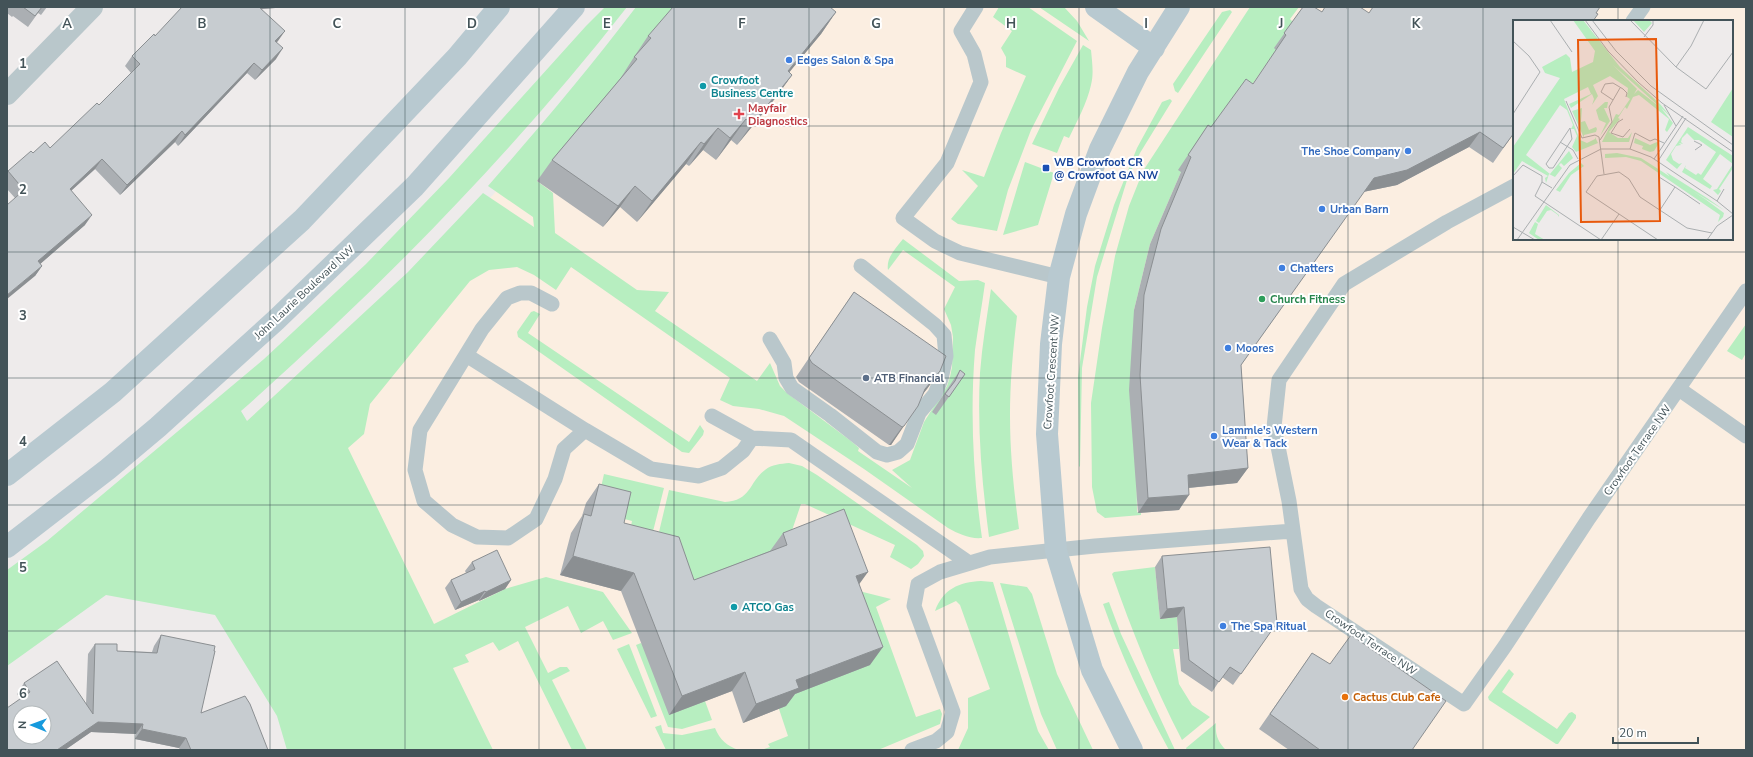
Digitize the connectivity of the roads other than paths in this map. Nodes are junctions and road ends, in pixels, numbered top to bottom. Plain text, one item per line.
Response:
1 (92, 7) edge
2 (499, 7) edge
3 (574, 7) edge
4 (976, 7) edge
5 (1096, 7) edge
6 (1179, 7) edge
7 (1643, 7) edge
8 (1634, 20) edge
9 (1154, 48) junction
10 (7, 94) edge
11 (1513, 187) edge
12 (861, 266) dead end
13 (1059, 277) junction
14 (1746, 291) edge
15 (552, 304) dead end
16 (770, 339) dead end
17 (466, 355) junction
18 (1679, 389) junction
19 (712, 416) dead end
20 (585, 430) junction
21 (1746, 436) edge
22 (752, 438) junction
23 (7, 475) edge
24 (1293, 531) junction
25 (7, 547) edge
26 (1056, 551) junction
27 (968, 563) junction
28 (912, 750) edge
29 (1132, 750) edge

1 - 10 street
2 - 23 street
3 - 25 street, John Laurie Boulevard NW
4 - 13 lane
5 - 9 street
6 - 9 street, Crowfoot Crescent NW
7 - 8 lane
9 - 13 street, Crowfoot Crescent NW
11 - 24 lane, Crowfoot Terrace NW
12 - 16 lane
13 - 26 street, Crowfoot Crescent NW
14 - 18 lane, Crowfoot Terrace NW
15 - 17 lane
17 - 20 lane
17 - 20 lane
18 - 21 lane
18 - 24 lane, Crowfoot Terrace NW
19 - 22 lane
20 - 22 lane
22 - 27 lane
24 - 26 lane
26 - 27 lane
26 - 29 street, Crowfoot Crescent NW
27 - 28 lane

